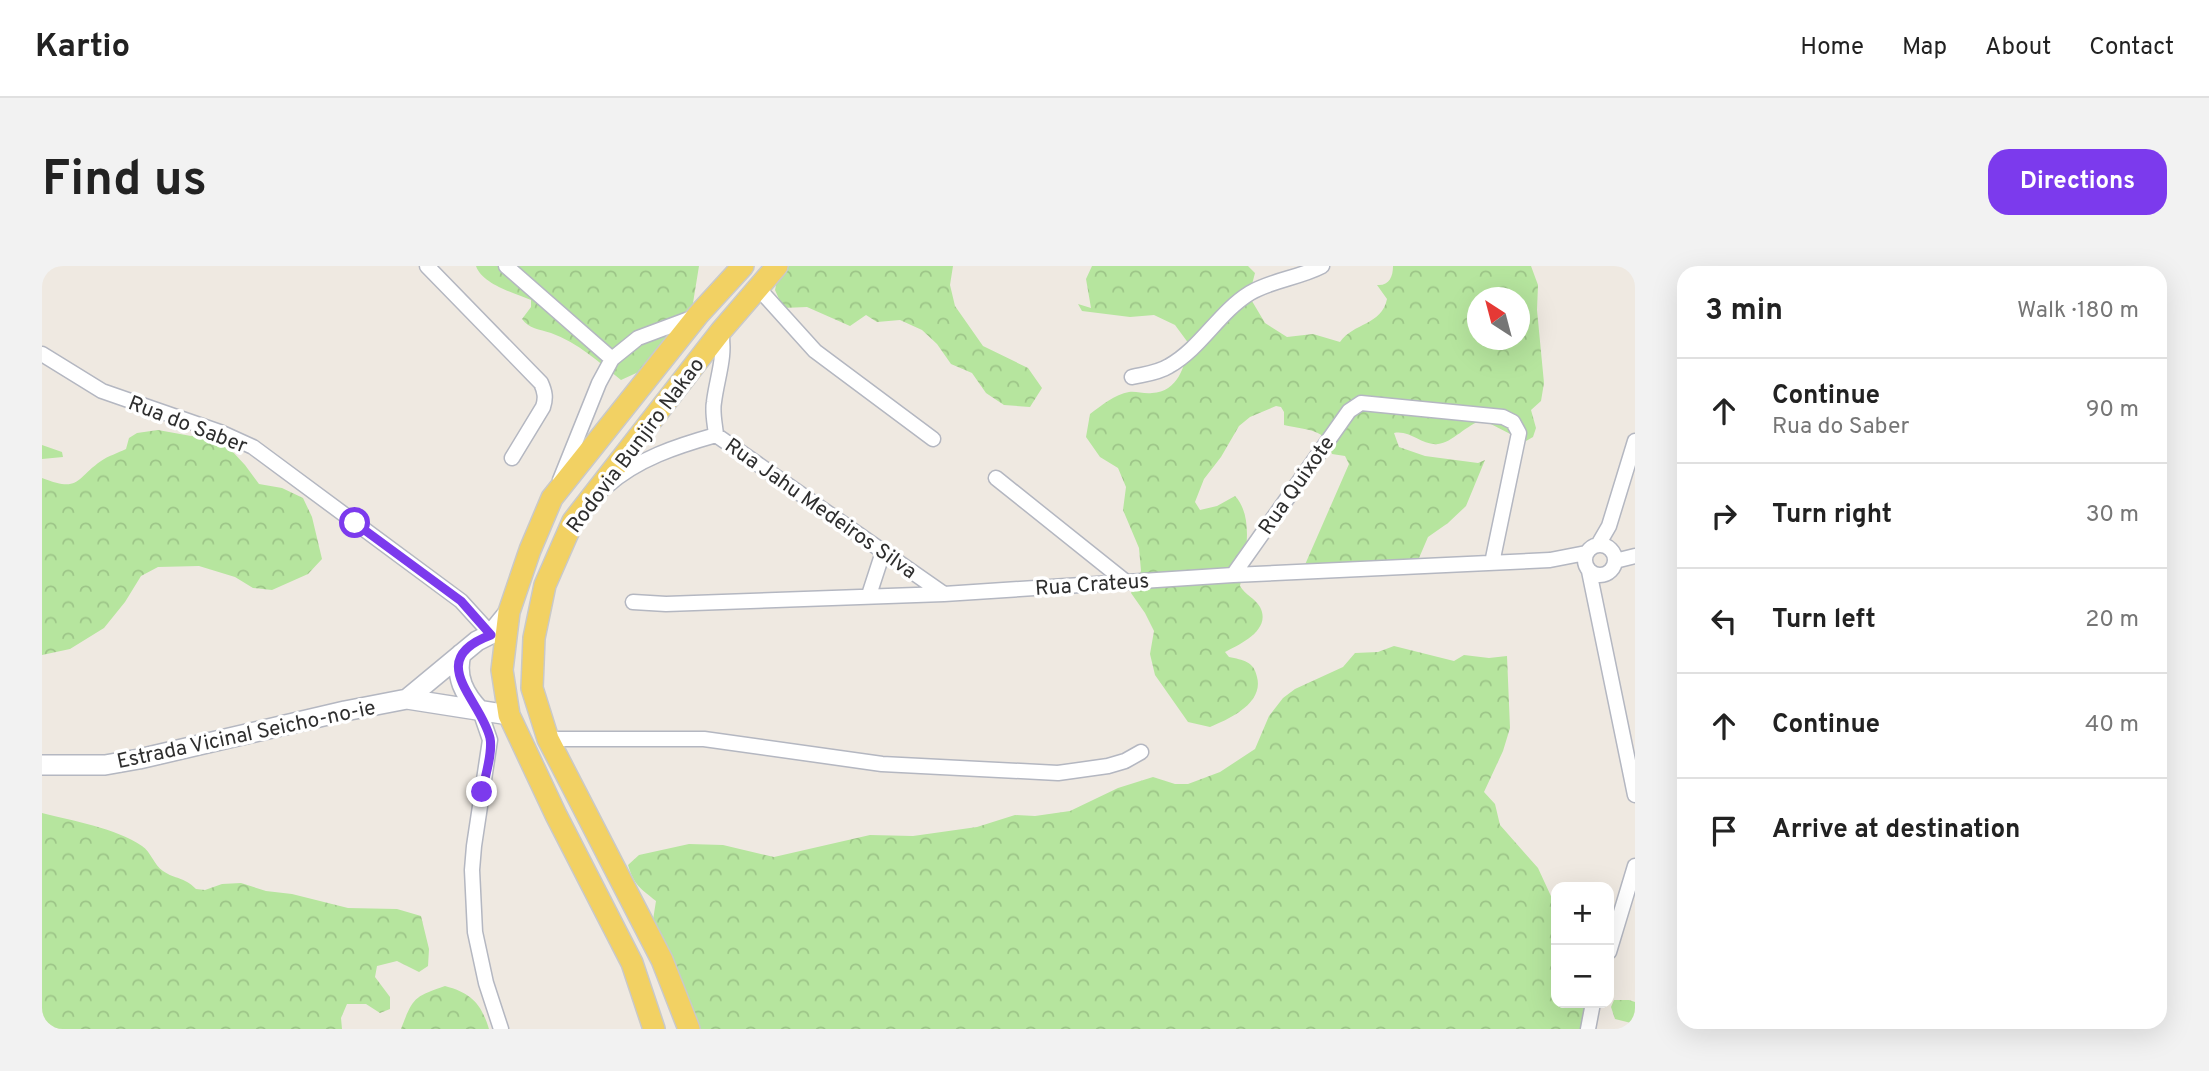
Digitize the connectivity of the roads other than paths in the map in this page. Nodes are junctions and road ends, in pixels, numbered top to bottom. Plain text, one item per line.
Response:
1 (427, 266) edge
2 (506, 266) edge
3 (743, 266) edge
4 (777, 266) edge
5 (1322, 266) edge
6 (758, 288) junction
7 (698, 315) junction
8 (721, 331) junction
9 (42, 354) edge
10 (612, 359) junction
11 (1132, 377) dead end
12 (716, 435) junction
13 (933, 439) dead end
14 (1635, 441) edge
15 (512, 458) dead end
16 (996, 478) dead end
17 (552, 498) junction
18 (573, 521) junction
19 (883, 552) junction
20 (1633, 556) edge
21 (1600, 559) junction
22 (1492, 563) junction
23 (1233, 575) junction
24 (1126, 582) junction
25 (944, 594) junction
26 (869, 595) junction
27 (633, 602) dead end
28 (509, 612) junction
29 (491, 635) junction
30 (461, 654) junction
31 (407, 699) junction
32 (480, 711) junction
33 (509, 715) junction
34 (548, 739) junction
35 (1141, 752) dead end
36 (42, 765) edge
37 (1635, 795) edge
38 (1635, 866) edge
39 (1611, 945) edge
40 (1592, 1008) edge
41 (500, 1029) edge
42 (654, 1029) edge
43 (689, 1029) edge
44 (1588, 1029) edge

1 - 15 street
2 - 10 street
3 - 7 main road, Rodovia Bunjiro Nakao
4 - 6 main road, Rodovia Bunjiro Nakao
5 - 11 street
6 - 8 main road, Rodovia Bunjiro Nakao
6 - 13 street
7 - 10 street
7 - 17 main road, Rodovia Bunjiro Nakao
8 - 12 street, Rua Jahu Medeiros Silva
8 - 18 main road, Rodovia Bunjiro Nakao
9 - 29 street, Rua do Saber
10 - 17 street
12 - 18 street
12 - 19 street, Rua Jahu Medeiros Silva
14 - 21 street
16 - 24 street
17 - 28 main road, Rodovia Bunjiro Nakao
18 - 34 main road, Rodovia Bunjiro Nakao
19 - 25 street, Rua Jahu Medeiros Silva
19 - 26 street
20 - 21 street, Rua Crateus
21 - 22 street, Rua Crateus
21 - 37 street
22 - 23 street, Rua Crateus
22 - 23 street, Rua Quixote
23 - 24 street, Rua Crateus
24 - 25 street, Rua Crateus
25 - 26 street, Rua Crateus
26 - 27 street, Rua Crateus
28 - 29 street
28 - 33 main road, Rodovia Bunjiro Nakao
29 - 30 street
30 - 31 street
30 - 32 street
31 - 32 street
31 - 36 street, Estrada Vicinal Seicho-no-ie
32 - 33 street
32 - 41 street
33 - 42 main road, Rodovia Bunjiro Nakao
34 - 35 street
34 - 43 main road, Rodovia Bunjiro Nakao
38 - 39 street
40 - 44 street

